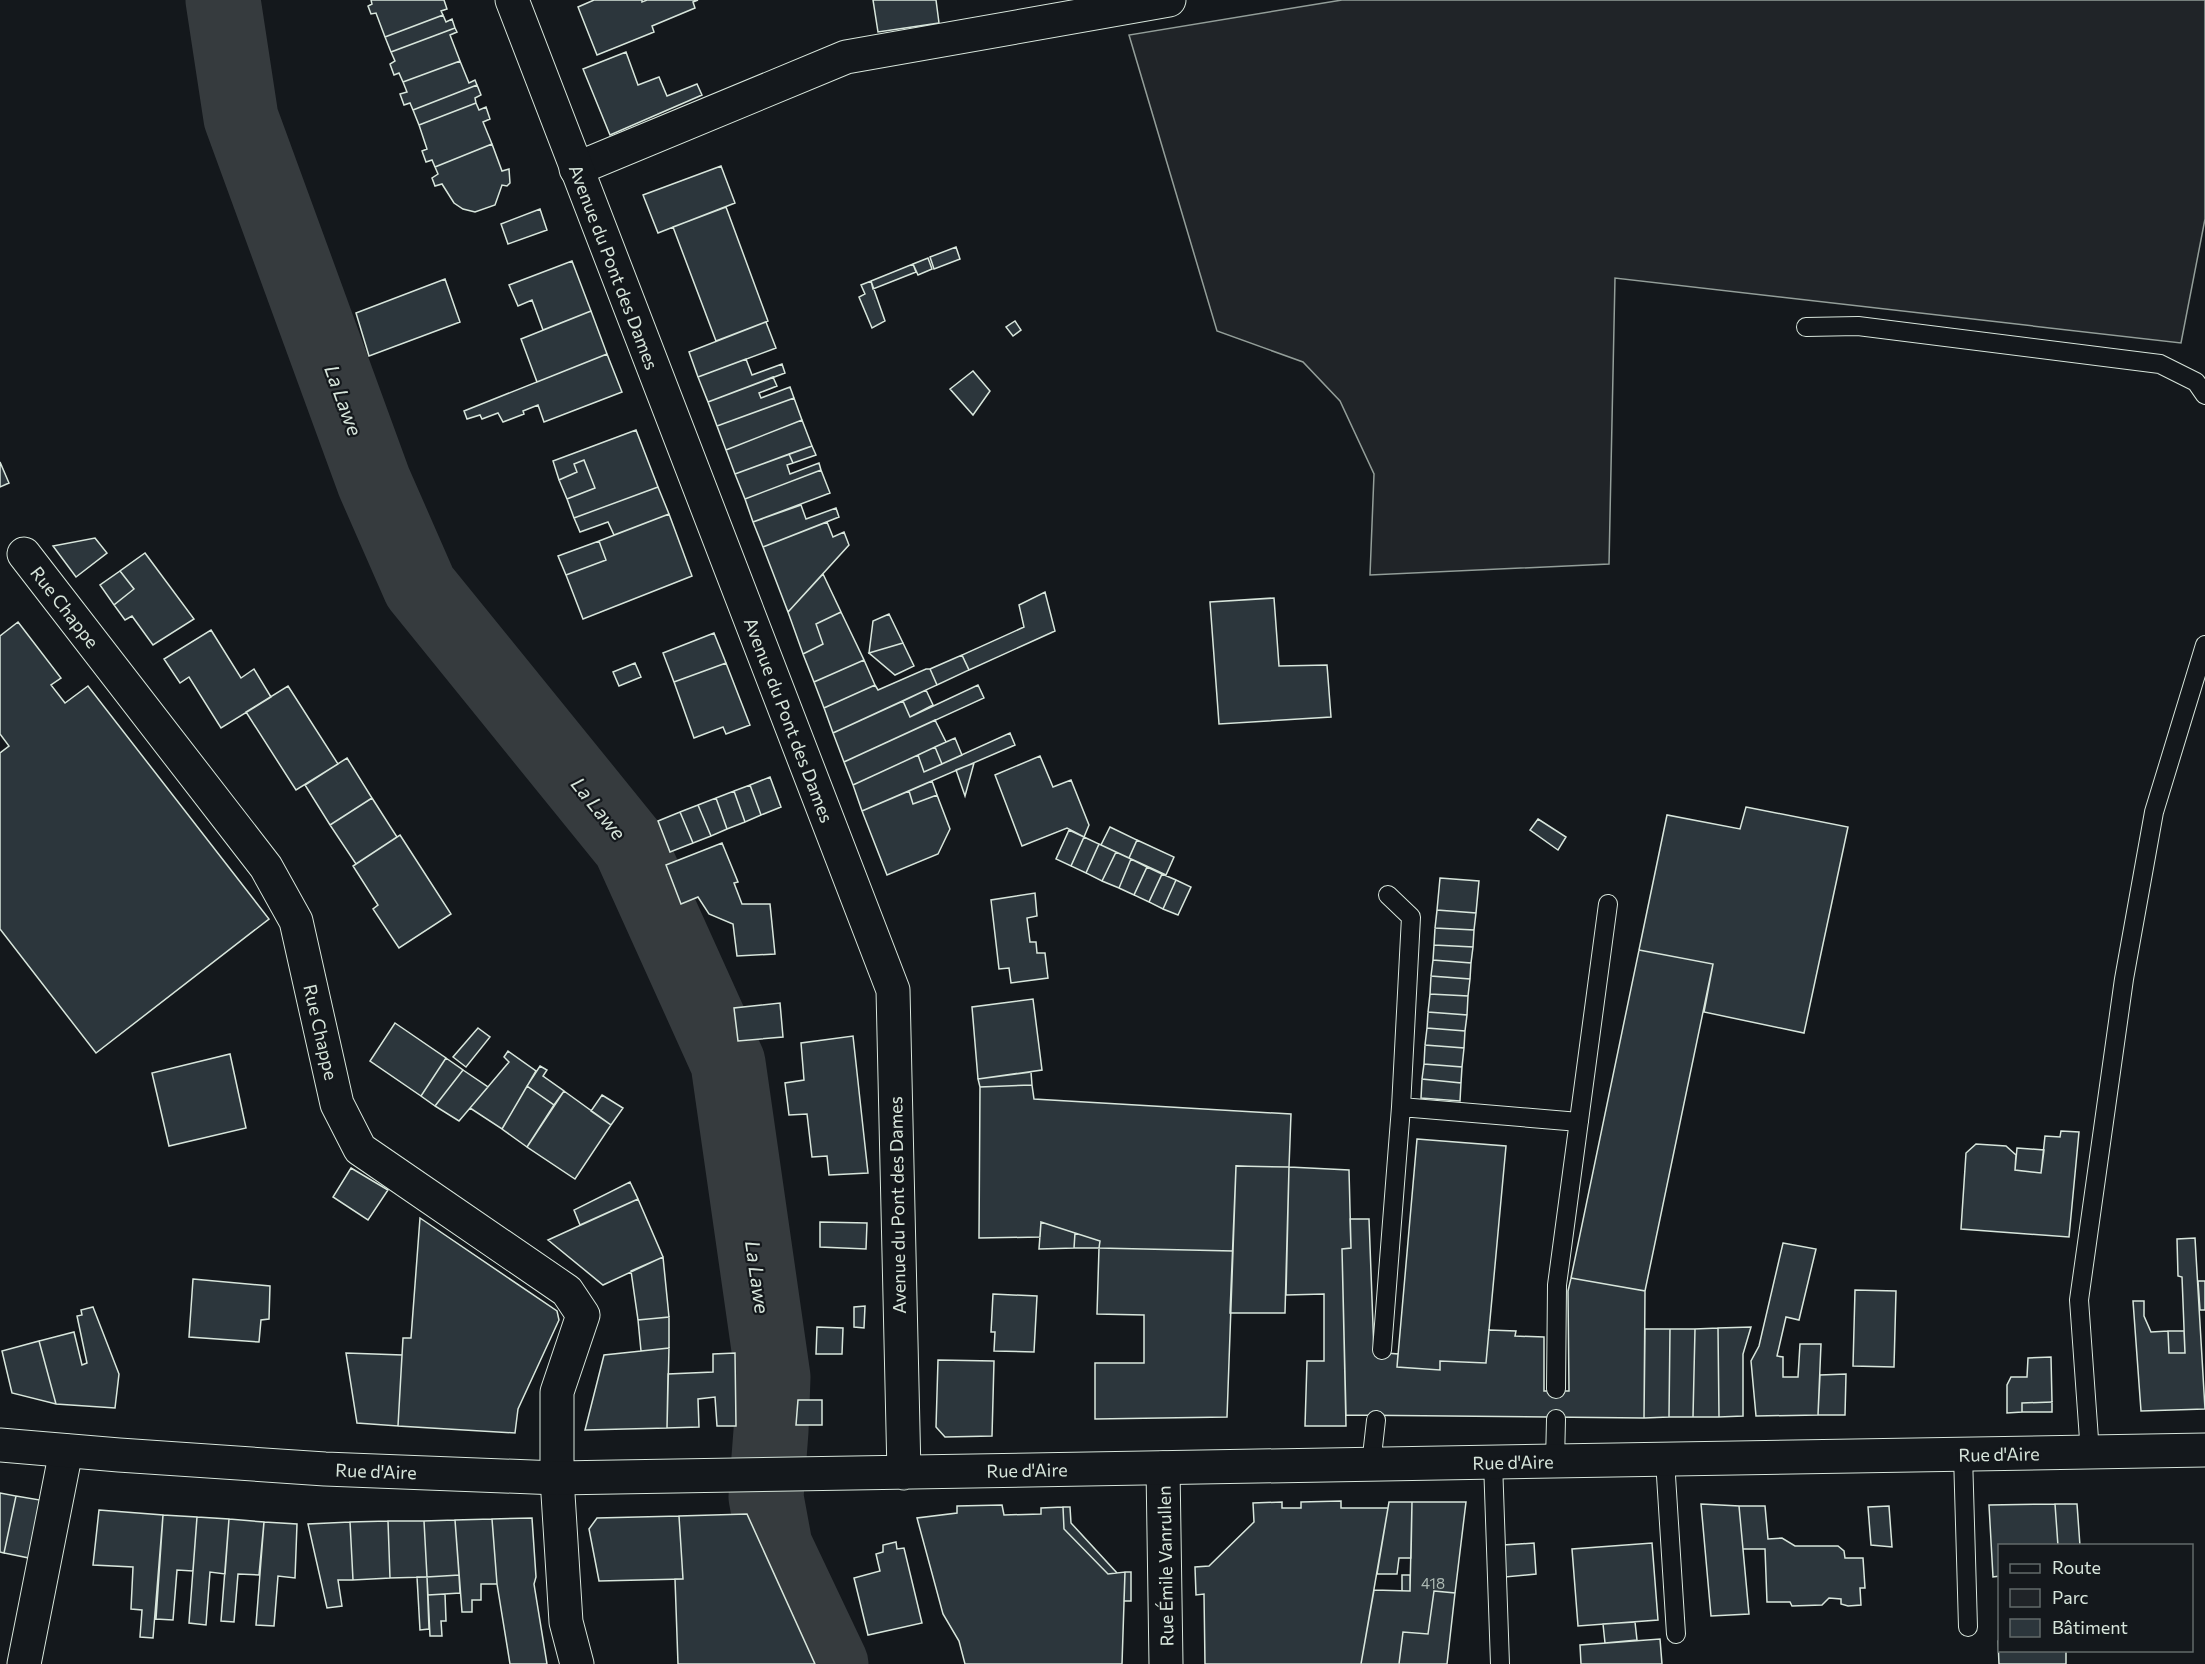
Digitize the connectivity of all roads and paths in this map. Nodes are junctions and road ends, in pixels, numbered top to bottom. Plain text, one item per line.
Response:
1 (512, 0) edge
2 (1169, 0) edge
3 (576, 169) junction
4 (1806, 327) dead end
5 (2205, 395) edge
6 (24, 554) dead end
7 (2205, 645) edge
8 (1388, 895) dead end
9 (1608, 904) dead end
10 (1401, 1107) junction
11 (1579, 1122) junction
12 (1382, 1350) dead end
13 (1556, 1389) dead end
14 (1556, 1419) dead end
15 (1376, 1420) dead end
16 (0, 1445) edge
17 (2205, 1450) edge
18 (66, 1451) junction
19 (2090, 1453) junction
20 (1962, 1455) junction
21 (1665, 1460) junction
22 (1493, 1462) junction
23 (1556, 1462) junction
24 (1371, 1465) junction
25 (1163, 1468) junction
26 (904, 1473) junction
27 (557, 1478) junction
28 (1968, 1627) dead end
29 (1676, 1634) dead end
30 (24, 1664) edge
31 (577, 1664) edge
32 (1166, 1664) edge
33 (1500, 1664) edge

1 - 3 street, Avenue du Pont des Dames
2 - 3 street
3 - 26 street, Avenue du Pont des Dames
4 - 5 lane
6 - 27 street, Rue Chappe
7 - 19 lane
8 - 10 lane
9 - 11 lane
10 - 11 lane
10 - 12 lane
11 - 13 lane
14 - 23 lane
15 - 24 lane
16 - 18 street, Rue d'Aire
17 - 19 street, Rue d'Aire
18 - 27 street, Rue d'Aire
18 - 30 street
19 - 20 street, Rue d'Aire
20 - 21 street, Rue d'Aire
20 - 28 lane
21 - 23 street, Rue d'Aire
21 - 29 lane
22 - 23 street, Rue d'Aire
22 - 24 street, Rue d'Aire
22 - 33 lane
24 - 25 street, Rue d'Aire
25 - 26 street, Rue d'Aire
25 - 32 street, Rue Émile Vanrullen
26 - 27 street, Rue d'Aire
27 - 31 street

